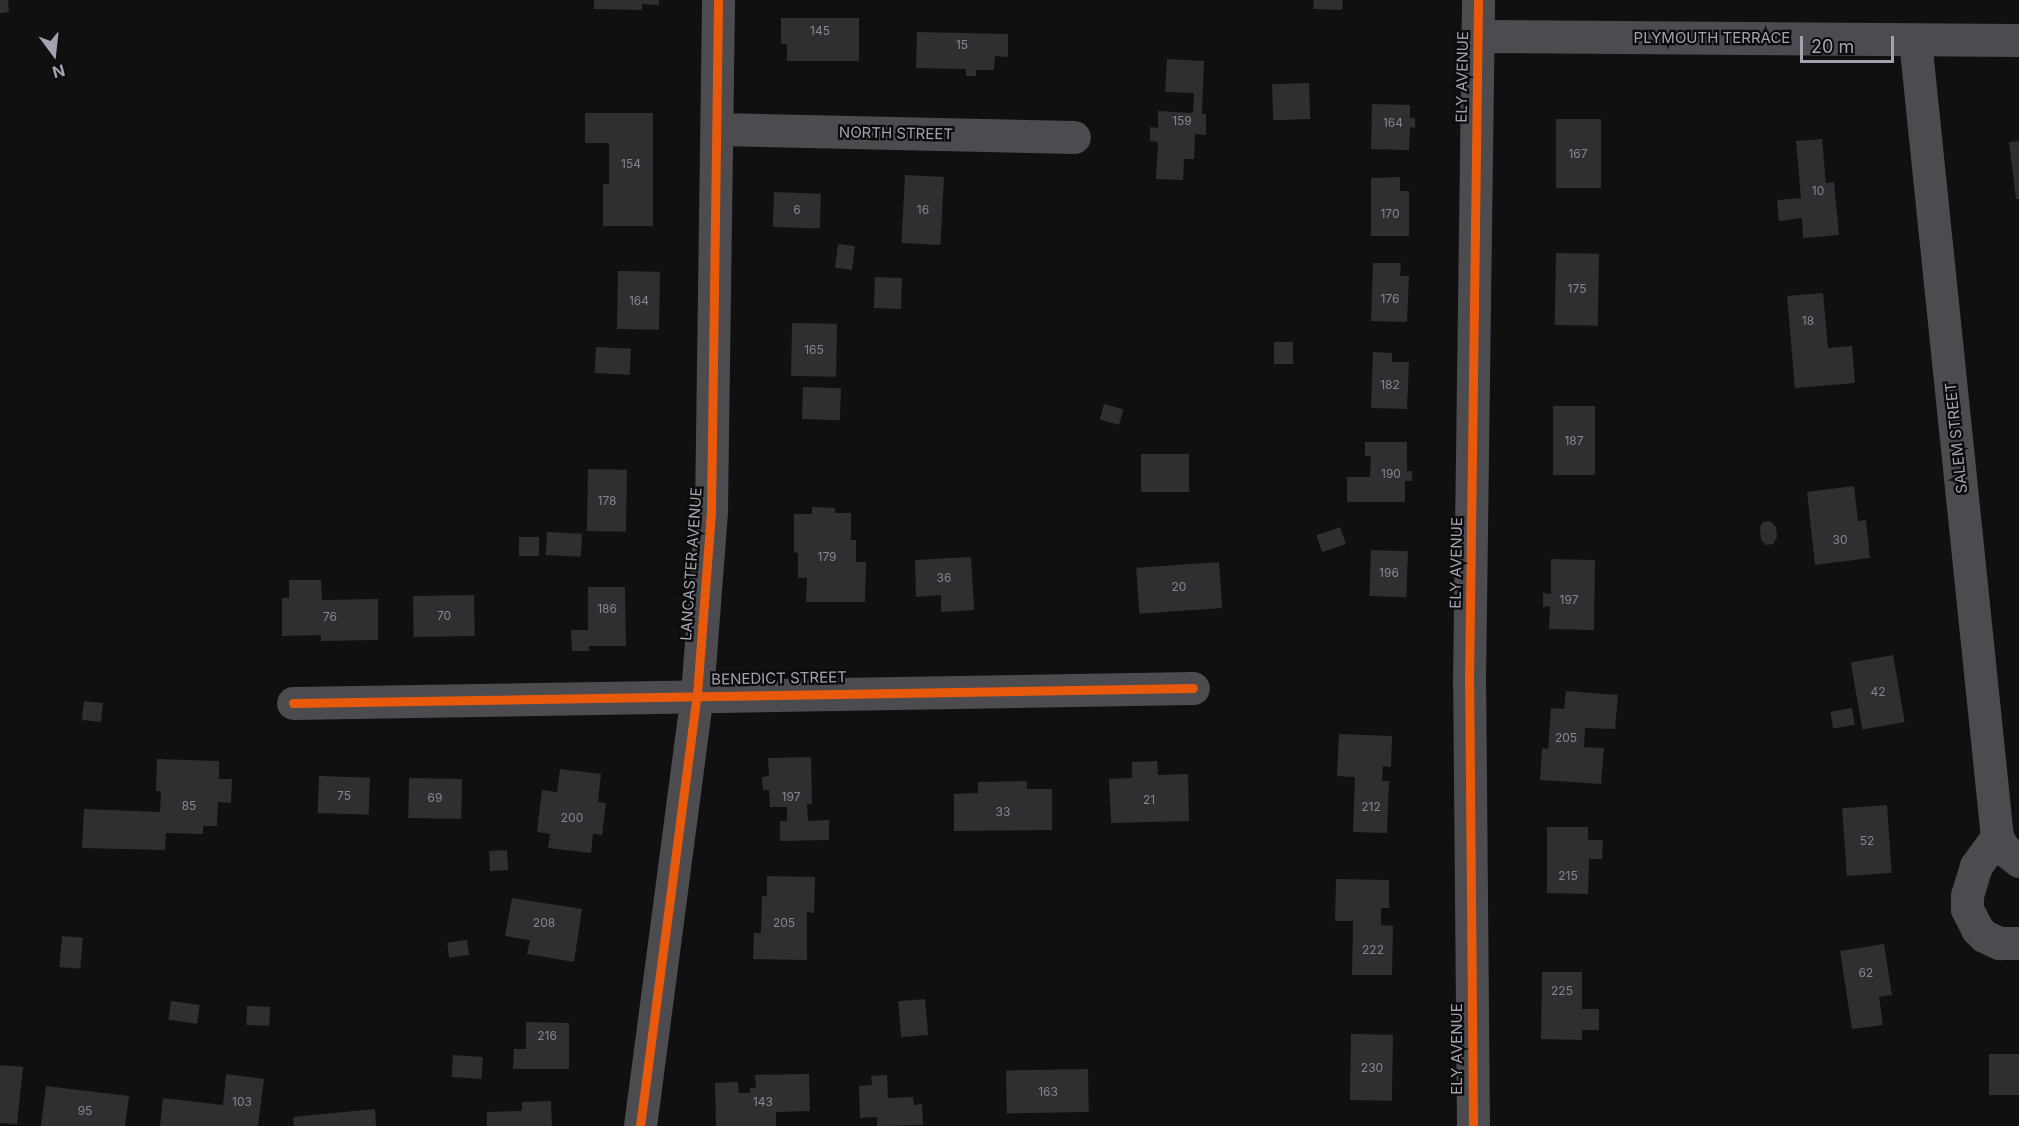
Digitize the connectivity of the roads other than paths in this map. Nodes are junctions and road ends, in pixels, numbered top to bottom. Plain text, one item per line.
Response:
1 (718, 0) edge
2 (1478, 0) edge
3 (1477, 36) junction
4 (1915, 40) junction
5 (2019, 40) edge
6 (718, 129) junction
7 (1074, 137) dead end
8 (1193, 688) dead end
9 (697, 694) junction
10 (293, 703) dead end
11 (1997, 837) junction
12 (2019, 861) edge
13 (2019, 943) edge
14 (640, 1126) edge
15 (1473, 1126) edge

1 - 6 street, LANCASTER AVENUE
2 - 3 street, ELY AVENUE
3 - 4 street, PLYMOUTH TERRACE
3 - 15 street, ELY AVENUE
4 - 5 street, PLYMOUTH TERRACE
4 - 11 street, SALEM STREET
6 - 7 street, NORTH STREET
6 - 9 street, LANCASTER AVENUE
8 - 9 street, BENEDICT STREET
9 - 10 street, BENEDICT STREET
9 - 14 street, LANCASTER AVENUE
11 - 12 street
11 - 13 street

